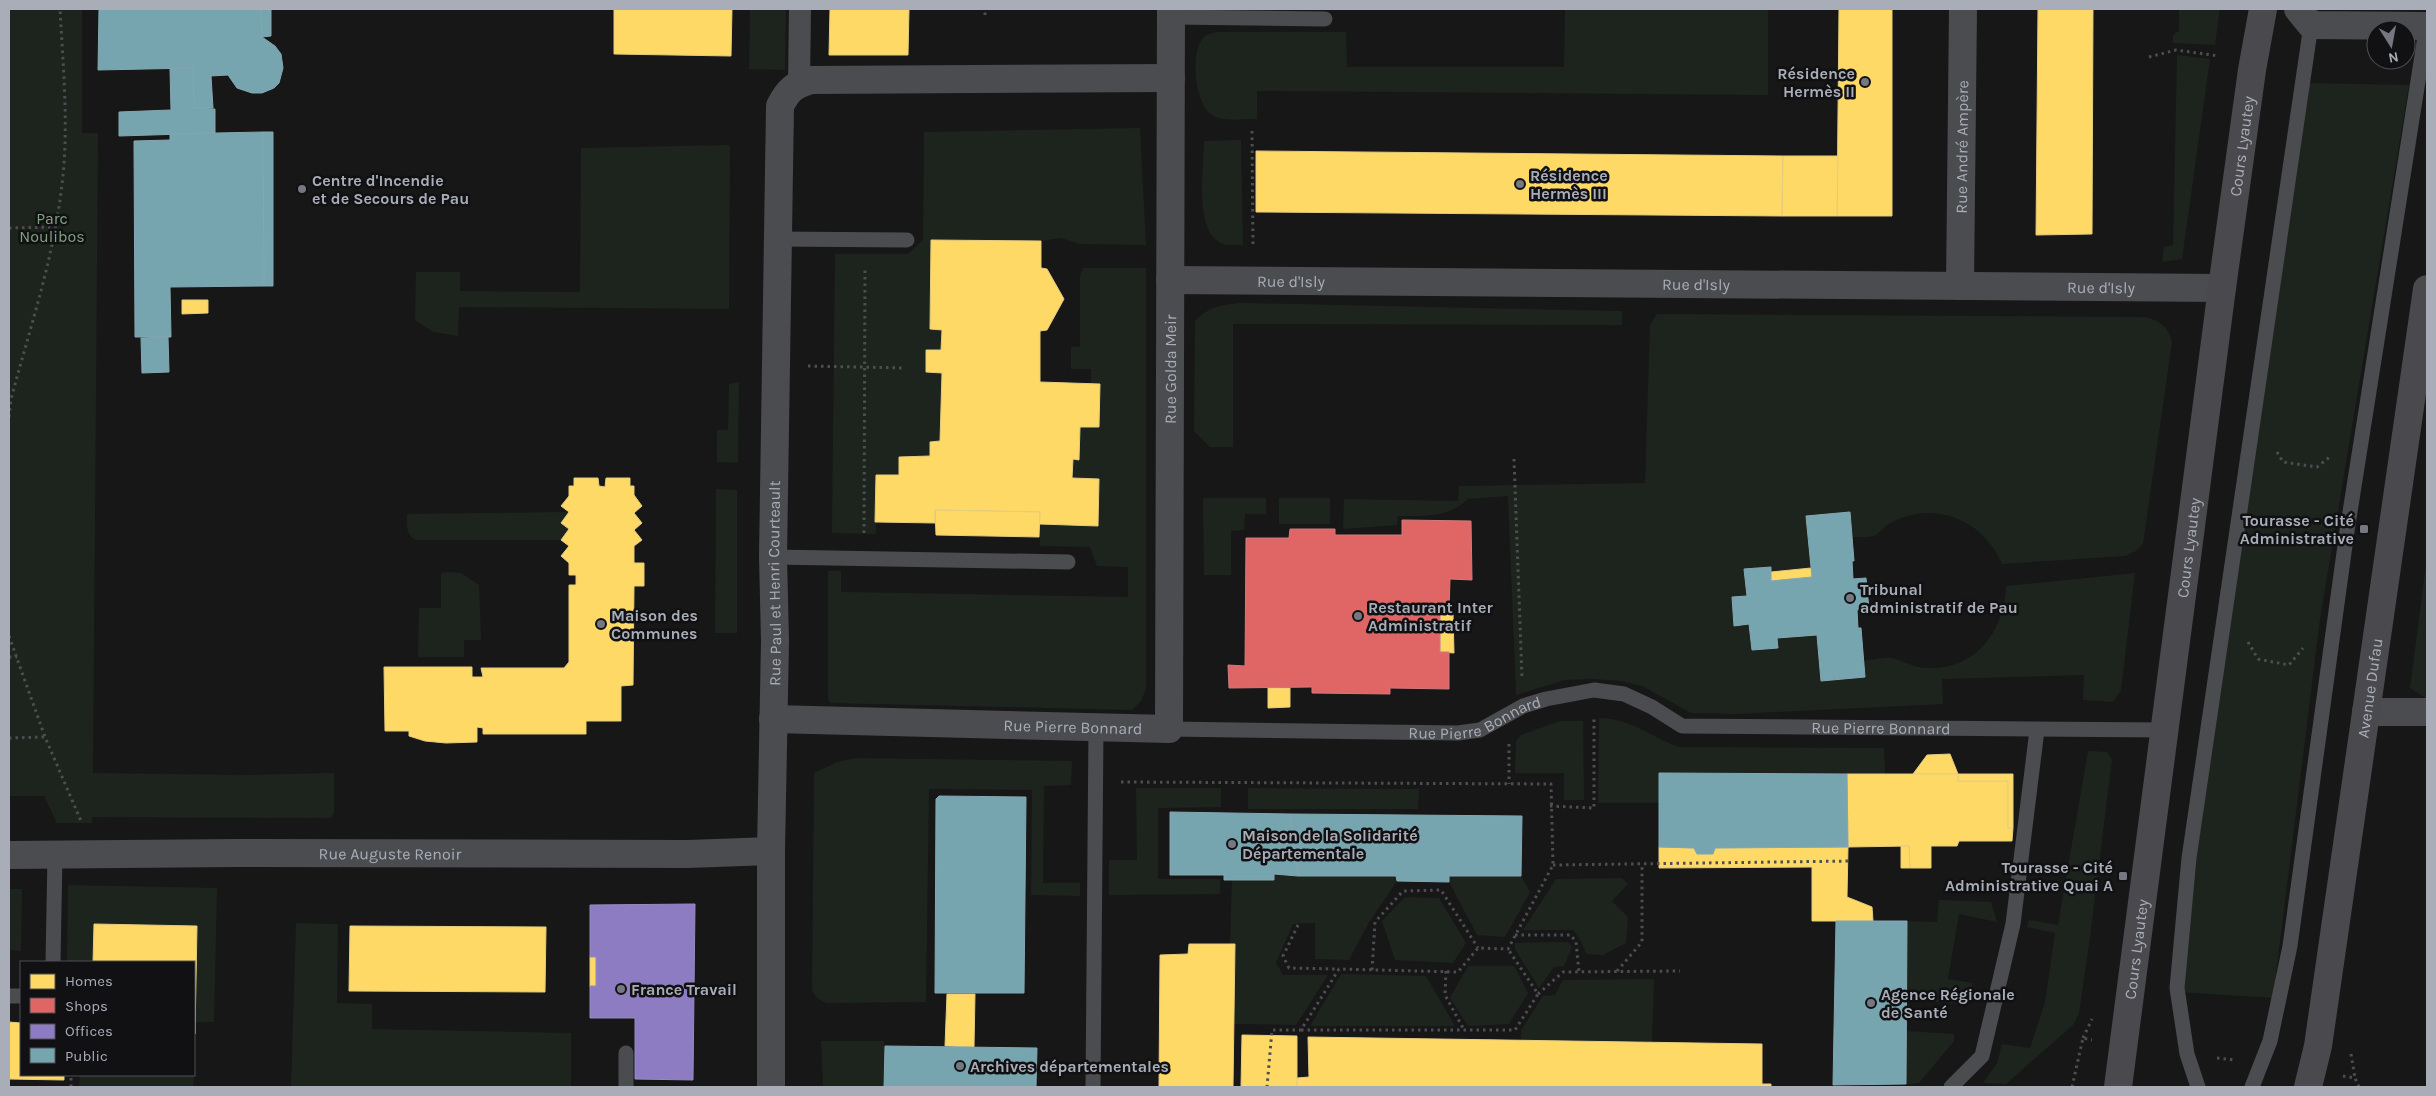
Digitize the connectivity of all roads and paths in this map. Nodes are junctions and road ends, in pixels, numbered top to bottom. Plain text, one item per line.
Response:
1 (60, 9) edge
2 (800, 9) edge
3 (985, 9) edge
4 (1963, 9) edge
5 (2263, 9) edge
6 (1171, 13) edge
7 (2307, 14) edge
8 (985, 16) dead end
9 (1325, 18) dead end
10 (2427, 25) edge
11 (2219, 56) dead end
12 (2149, 57) dead end
13 (1170, 78) junction
14 (797, 84) junction
15 (1252, 131) dead end
16 (56, 227) junction
17 (9, 228) edge
18 (776, 239) junction
19 (865, 240) junction
20 (907, 240) dead end
21 (1170, 280) junction
22 (1253, 281) junction
23 (1960, 286) junction
24 (2222, 288) junction
25 (2427, 289) edge
26 (776, 366) junction
27 (866, 367) junction
28 (905, 368) dead end
29 (9, 417) edge
30 (2274, 448) dead end
31 (2332, 455) dead end
32 (1514, 459) dead end
33 (773, 557) junction
34 (863, 558) junction
35 (1068, 562) dead end
36 (9, 636) edge
37 (2245, 636) dead end
38 (2305, 645) dead end
39 (9, 657) edge
40 (17, 657) junction
41 (1594, 690) junction
42 (1523, 706) junction
43 (2366, 712) junction
44 (2427, 712) edge
45 (1508, 716) junction
46 (773, 719) junction
47 (1096, 728) junction
48 (1169, 728) junction
49 (2037, 730) junction
50 (2165, 730) junction
51 (45, 737) junction
52 (9, 738) edge
53 (1096, 781) junction
54 (1509, 784) junction
55 (1550, 806) junction
56 (771, 851) junction
57 (95, 853) junction
58 (55, 854) junction
59 (9, 855) edge
60 (1851, 861) dead end
61 (1642, 864) junction
62 (1553, 865) junction
63 (1298, 925) dead end
64 (1515, 935) junction
65 (1478, 948) junction
66 (1508, 949) junction
67 (53, 961) edge
68 (1339, 969) junction
69 (1372, 970) junction
70 (1446, 971) junction
71 (1617, 971) junction
72 (1680, 971) dead end
73 (1579, 972) junction
74 (1538, 994) junction
75 (2094, 1015) dead end
76 (1301, 1030) junction
77 (1464, 1030) junction
78 (2083, 1038) dead end
79 (2351, 1051) dead end
80 (626, 1053) dead end
81 (2355, 1078) dead end
82 (626, 1087) edge
83 (770, 1087) edge
84 (1092, 1087) edge
85 (1267, 1087) edge
86 (1951, 1087) edge
87 (2118, 1087) edge
88 (2198, 1087) edge
89 (2252, 1087) edge
90 (2308, 1087) edge

1 - 16 path
2 - 14 street
3 - 8 path
4 - 23 street, Rue André Ampère
5 - 24 main road, Cours Lyautey
6 - 9 lane
6 - 13 street, Rue Golda Meir
7 - 10 street
7 - 88 lane
10 - 89 lane
11 - 12 path
13 - 14 street
13 - 21 street, Rue Golda Meir
14 - 18 street, Rue Paul et Henri Courteault
15 - 22 path
16 - 17 path
16 - 29 path
18 - 19 lane
18 - 26 street, Rue Paul et Henri Courteault
19 - 20 lane
19 - 27 path
21 - 22 street, Rue d'Isly
21 - 48 street, Rue Golda Meir
22 - 23 street, Rue d'Isly
23 - 24 street, Rue d'Isly
24 - 50 main road, Cours Lyautey
25 - 43 main road, Avenue Dufau
26 - 27 path
26 - 33 street, Rue Paul et Henri Courteault
27 - 28 path
27 - 34 path
30 - 31 path
32 - 42 path
33 - 34 lane
33 - 46 street, Rue Paul et Henri Courteault
34 - 35 lane
36 - 40 path
37 - 38 path
39 - 40 path
40 - 51 path
41 - 42 lane, Rue Pierre Bonnard
41 - 49 lane, Rue Pierre Bonnard
41 - 55 path
42 - 45 lane, Rue Pierre Bonnard
43 - 44 street
43 - 90 main road, Avenue Dufau
45 - 48 lane, Rue Pierre Bonnard
45 - 54 path
46 - 47 street, Rue Pierre Bonnard
46 - 56 street, Rue Paul et Henri Courteault
47 - 48 street, Rue Pierre Bonnard
47 - 53 lane
49 - 50 lane, Rue Pierre Bonnard
49 - 86 lane
50 - 87 main road, Cours Lyautey
51 - 52 path
51 - 57 path
53 - 54 path
53 - 84 lane
54 - 55 path
55 - 62 path
56 - 57 street, Rue Auguste Renoir
56 - 83 street, Rue Paul et Henri Courteault
57 - 58 street, Rue Auguste Renoir
58 - 59 street, Rue Auguste Renoir
58 - 67 lane
60 - 61 path
61 - 62 path
61 - 71 path
62 - 64 path
63 - 68 path
64 - 66 path
64 - 73 path
65 - 66 path
65 - 69 path
65 - 70 path
66 - 74 path
68 - 69 path
68 - 76 path
69 - 70 path
70 - 77 path
71 - 72 path
71 - 73 path
73 - 74 path
74 - 77 path
75 - 78 path
76 - 77 path
76 - 85 path
79 - 81 path
80 - 82 lane

